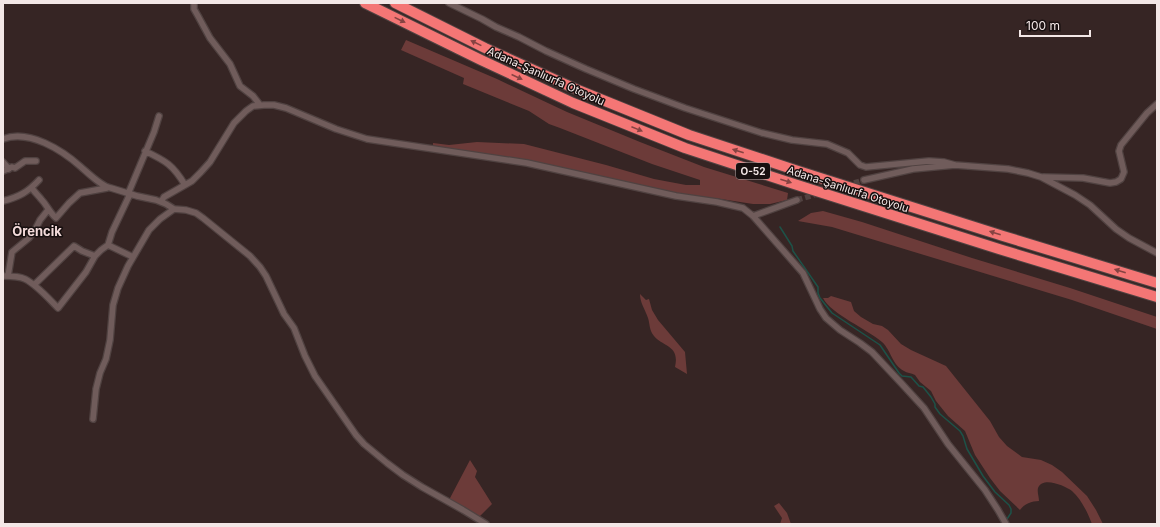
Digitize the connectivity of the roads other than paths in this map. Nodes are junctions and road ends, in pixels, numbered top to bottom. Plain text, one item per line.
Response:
1 (194, 3) edge
2 (365, 3) edge
3 (395, 3) edge
4 (449, 3) edge
5 (1157, 104) edge
6 (260, 105) junction
7 (158, 116) dead end
8 (3, 139) edge
9 (145, 151) junction
10 (36, 161) dead end
11 (3, 162) edge
12 (955, 165) junction
13 (6, 170) edge
14 (1041, 177) junction
15 (39, 180) dead end
16 (864, 180) tunnel mouth
17 (185, 185) junction
18 (32, 188) junction
19 (107, 188) junction
20 (129, 194) junction
21 (797, 200) tunnel mouth
22 (3, 201) edge
23 (161, 202) junction
24 (174, 209) junction
25 (48, 210) junction
26 (753, 216) junction
27 (108, 245) junction
28 (1157, 253) edge
29 (95, 256) junction
30 (133, 257) junction
31 (5, 276) edge
32 (1157, 283) edge
33 (34, 285) junction
34 (1157, 297) edge
35 (93, 419) dead end
36 (486, 524) edge
37 (1006, 524) edge

1 - 6 street
2 -> 34 highway, Adana-Şanlıurfa Otoyolu / O-52
32 -> 3 highway, Adana-Şanlıurfa Otoyolu / O-52
4 - 12 street
5 - 14 street
6 - 17 street
6 - 26 street
7 - 9 street
8 - 19 street
9 - 17 street
9 - 20 street
10 - 13 street
11 - 13 street
12 - 14 street
12 - 16 street
14 - 28 street
15 - 18 street
17 - 23 street
18 - 22 street
18 - 25 street
19 - 20 street
19 - 25 street
20 - 23 street
20 - 27 street
21 - 26 street
23 - 24 street
24 - 30 street
24 - 36 street
25 - 31 street
26 - 37 street
27 - 29 street
27 - 30 street
29 - 33 street
29 - 33 street
30 - 35 street
31 - 33 street

